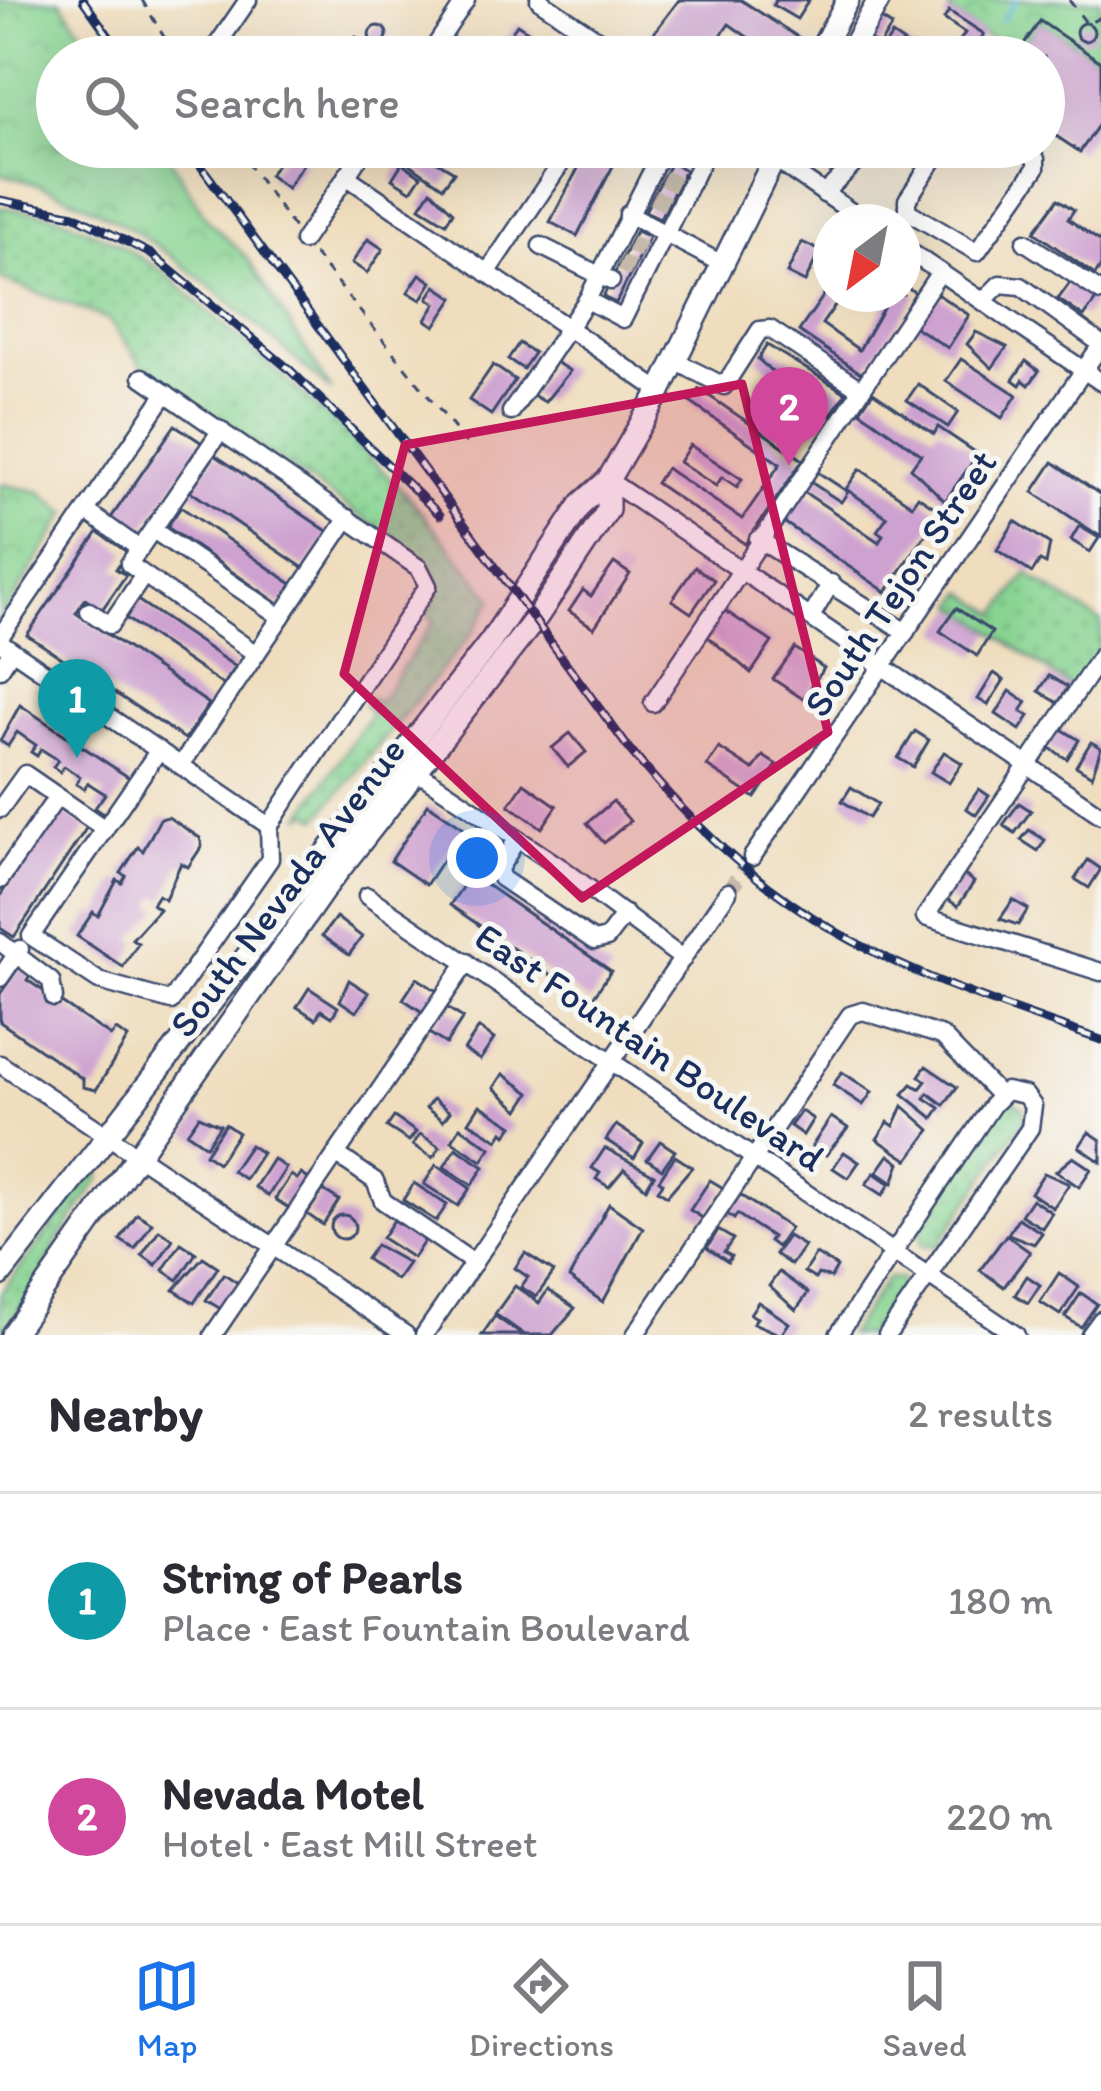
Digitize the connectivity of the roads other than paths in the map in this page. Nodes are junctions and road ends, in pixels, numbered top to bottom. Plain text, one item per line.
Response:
1 (248, 0) edge
2 (466, 0) edge
3 (539, 0) edge
4 (848, 0) edge
5 (879, 0) edge
6 (223, 36) edge
7 (445, 36) edge
8 (593, 36) edge
9 (828, 36) edge
10 (859, 36) edge
11 (351, 168) edge
12 (558, 168) edge
13 (668, 168) edge
14 (690, 168) edge
15 (775, 168) edge
16 (799, 168) edge
17 (850, 168) edge
18 (929, 168) edge
19 (1036, 168) edge
20 (346, 176) junction
21 (670, 181) junction
22 (824, 194) junction
23 (660, 200) junction
24 (839, 204) edge
25 (907, 204) edge
26 (628, 214) junction
27 (921, 221) edge
28 (665, 235) junction
29 (950, 239) junction
30 (303, 241) road end
31 (1024, 242) dead end
32 (541, 246) dead end
33 (635, 247) junction
34 (921, 258) edge
35 (724, 265) junction
36 (626, 266) junction
37 (936, 270) junction
38 (487, 273) junction
39 (617, 285) junction
40 (1101, 292) edge
41 (587, 300) junction
42 (983, 301) junction
43 (567, 328) junction
44 (1101, 344) edge
45 (675, 361) junction
46 (1084, 370) junction
47 (142, 376) dead end
48 (1101, 382) edge
49 (860, 389) junction
50 (660, 391) junction
51 (166, 393) junction
52 (511, 412) dead end
53 (221, 430) junction
54 (608, 480) junction
55 (86, 511) junction
56 (348, 518) junction
57 (153, 530) junction
58 (758, 539) junction
59 (140, 549) junction
60 (739, 568) junction
61 (144, 575) junction
62 (831, 583) junction
63 (89, 610) dead end
64 (281, 617) junction
65 (811, 617) junction
66 (906, 632) junction
67 (4, 644) edge
68 (256, 654) junction
69 (1101, 656) edge
70 (884, 666) junction
71 (0, 669) edge
72 (653, 703) dead end
73 (159, 750) junction
74 (181, 765) junction
75 (1026, 765) junction
76 (416, 771) junction
77 (57, 796) junction
78 (0, 809) edge
79 (1101, 815) edge
80 (269, 826) junction
81 (105, 829) junction
82 (517, 838) junction
83 (752, 857) tunnel mouth
84 (0, 880) edge
85 (728, 892) tunnel mouth
86 (367, 896) dead end
87 (625, 914) junction
88 (31, 936) junction
89 (0, 942) edge
90 (17, 954) junction
91 (683, 959) junction
92 (467, 962) junction
93 (1101, 972) edge
94 (0, 978) edge
95 (54, 998) dead end
96 (614, 1059) junction
97 (0, 1064) edge
98 (1000, 1096) junction
99 (106, 1136) junction
100 (336, 1154) junction
101 (135, 1155) junction
102 (755, 1157) junction
103 (273, 1246) junction
104 (895, 1254) junction
105 (474, 1263) junction
106 (0, 1275) edge
107 (928, 1276) junction
108 (1101, 1320) edge
109 (12, 1335) edge
110 (212, 1335) edge
111 (406, 1335) edge
112 (424, 1335) edge
113 (635, 1335) edge
114 (838, 1335) edge
115 (887, 1335) edge
116 (1016, 1335) edge
117 (1090, 1335) edge

1 - 6 street
2 - 7 street
3 - 8 street
4 - 9 main road
5 - 10 main road
11 - 20 street
12 - 38 street
13 - 21 street
14 - 21 street
15 - 35 main road, South Nevada Avenue
16 - 22 street
17 - 22 street
18 - 25 street
19 - 29 street
20 - 30 street
20 - 38 street
21 - 23 street
21 - 23 street
22 - 24 street
23 - 26 street
23 - 28 street
26 - 28 street
26 - 33 street
27 - 29 street
28 - 33 street
28 - 35 street
29 - 37 street
31 - 40 street
32 - 39 street
33 - 36 street
33 - 36 street
34 - 37 street
35 - 45 main road, South Nevada Avenue
36 - 39 street
36 - 39 street
37 - 42 street
37 - 49 street
38 - 43 street
39 - 41 street
39 - 41 street
41 - 43 street
42 - 44 street
42 - 46 street
43 - 50 street
43 - 52 street
44 - 46 street, South Tejon Street
45 - 49 street
45 - 50 main road, South Nevada Avenue
46 - 48 street
46 - 66 street, South Tejon Street
47 - 51 street
49 - 58 street
50 - 54 main road, South Nevada Avenue
51 - 53 street
51 - 55 street
53 - 56 street
53 - 57 street
54 - 60 street
54 - 76 main road, South Nevada Avenue
54 - 99 main road, South Nevada Avenue
55 - 59 street
55 - 67 street
56 - 64 street
56 - 80 street, South Nevada Avenue
57 - 59 street
57 - 64 street
58 - 60 street
58 - 62 street
59 - 61 street
60 - 65 street
60 - 72 street
61 - 63 street
61 - 68 street
62 - 65 street
62 - 66 street
64 - 68 street
65 - 70 street
66 - 70 street, South Tejon Street
67 - 71 street
67 - 73 street
68 - 74 street
69 - 75 street
70 - 75 street
70 - 83 street, South Tejon Street
73 - 74 street
73 - 81 street
74 - 80 street
75 - 79 street
75 - 93 street
76 - 82 street
76 - 101 main road, South Nevada Avenue
77 - 78 street
77 - 81 street
77 - 84 street
80 - 88 street, South Nevada Avenue
81 - 88 street
82 - 87 street
82 - 87 street
85 - 91 street
86 - 92 street, East Fountain Boulevard
87 - 91 street
88 - 90 street
89 - 90 street
90 - 94 street
90 - 95 street
91 - 96 street
92 - 96 street, East Fountain Boulevard
92 - 100 street
96 - 102 street, East Fountain Boulevard
96 - 105 street
97 - 99 street
98 - 102 street
98 - 104 street
98 - 107 street
99 - 101 street
99 - 106 main road, South Nevada Avenue
100 - 103 street
100 - 105 street
101 - 103 street
101 - 109 main road, South Nevada Avenue
102 - 104 street, East Fountain Boulevard
102 - 113 street
103 - 110 street
103 - 111 street
104 - 107 street, East Fountain Boulevard
104 - 114 street
105 - 112 street
107 - 115 street
107 - 116 street, East Fountain Boulevard
108 - 117 street

